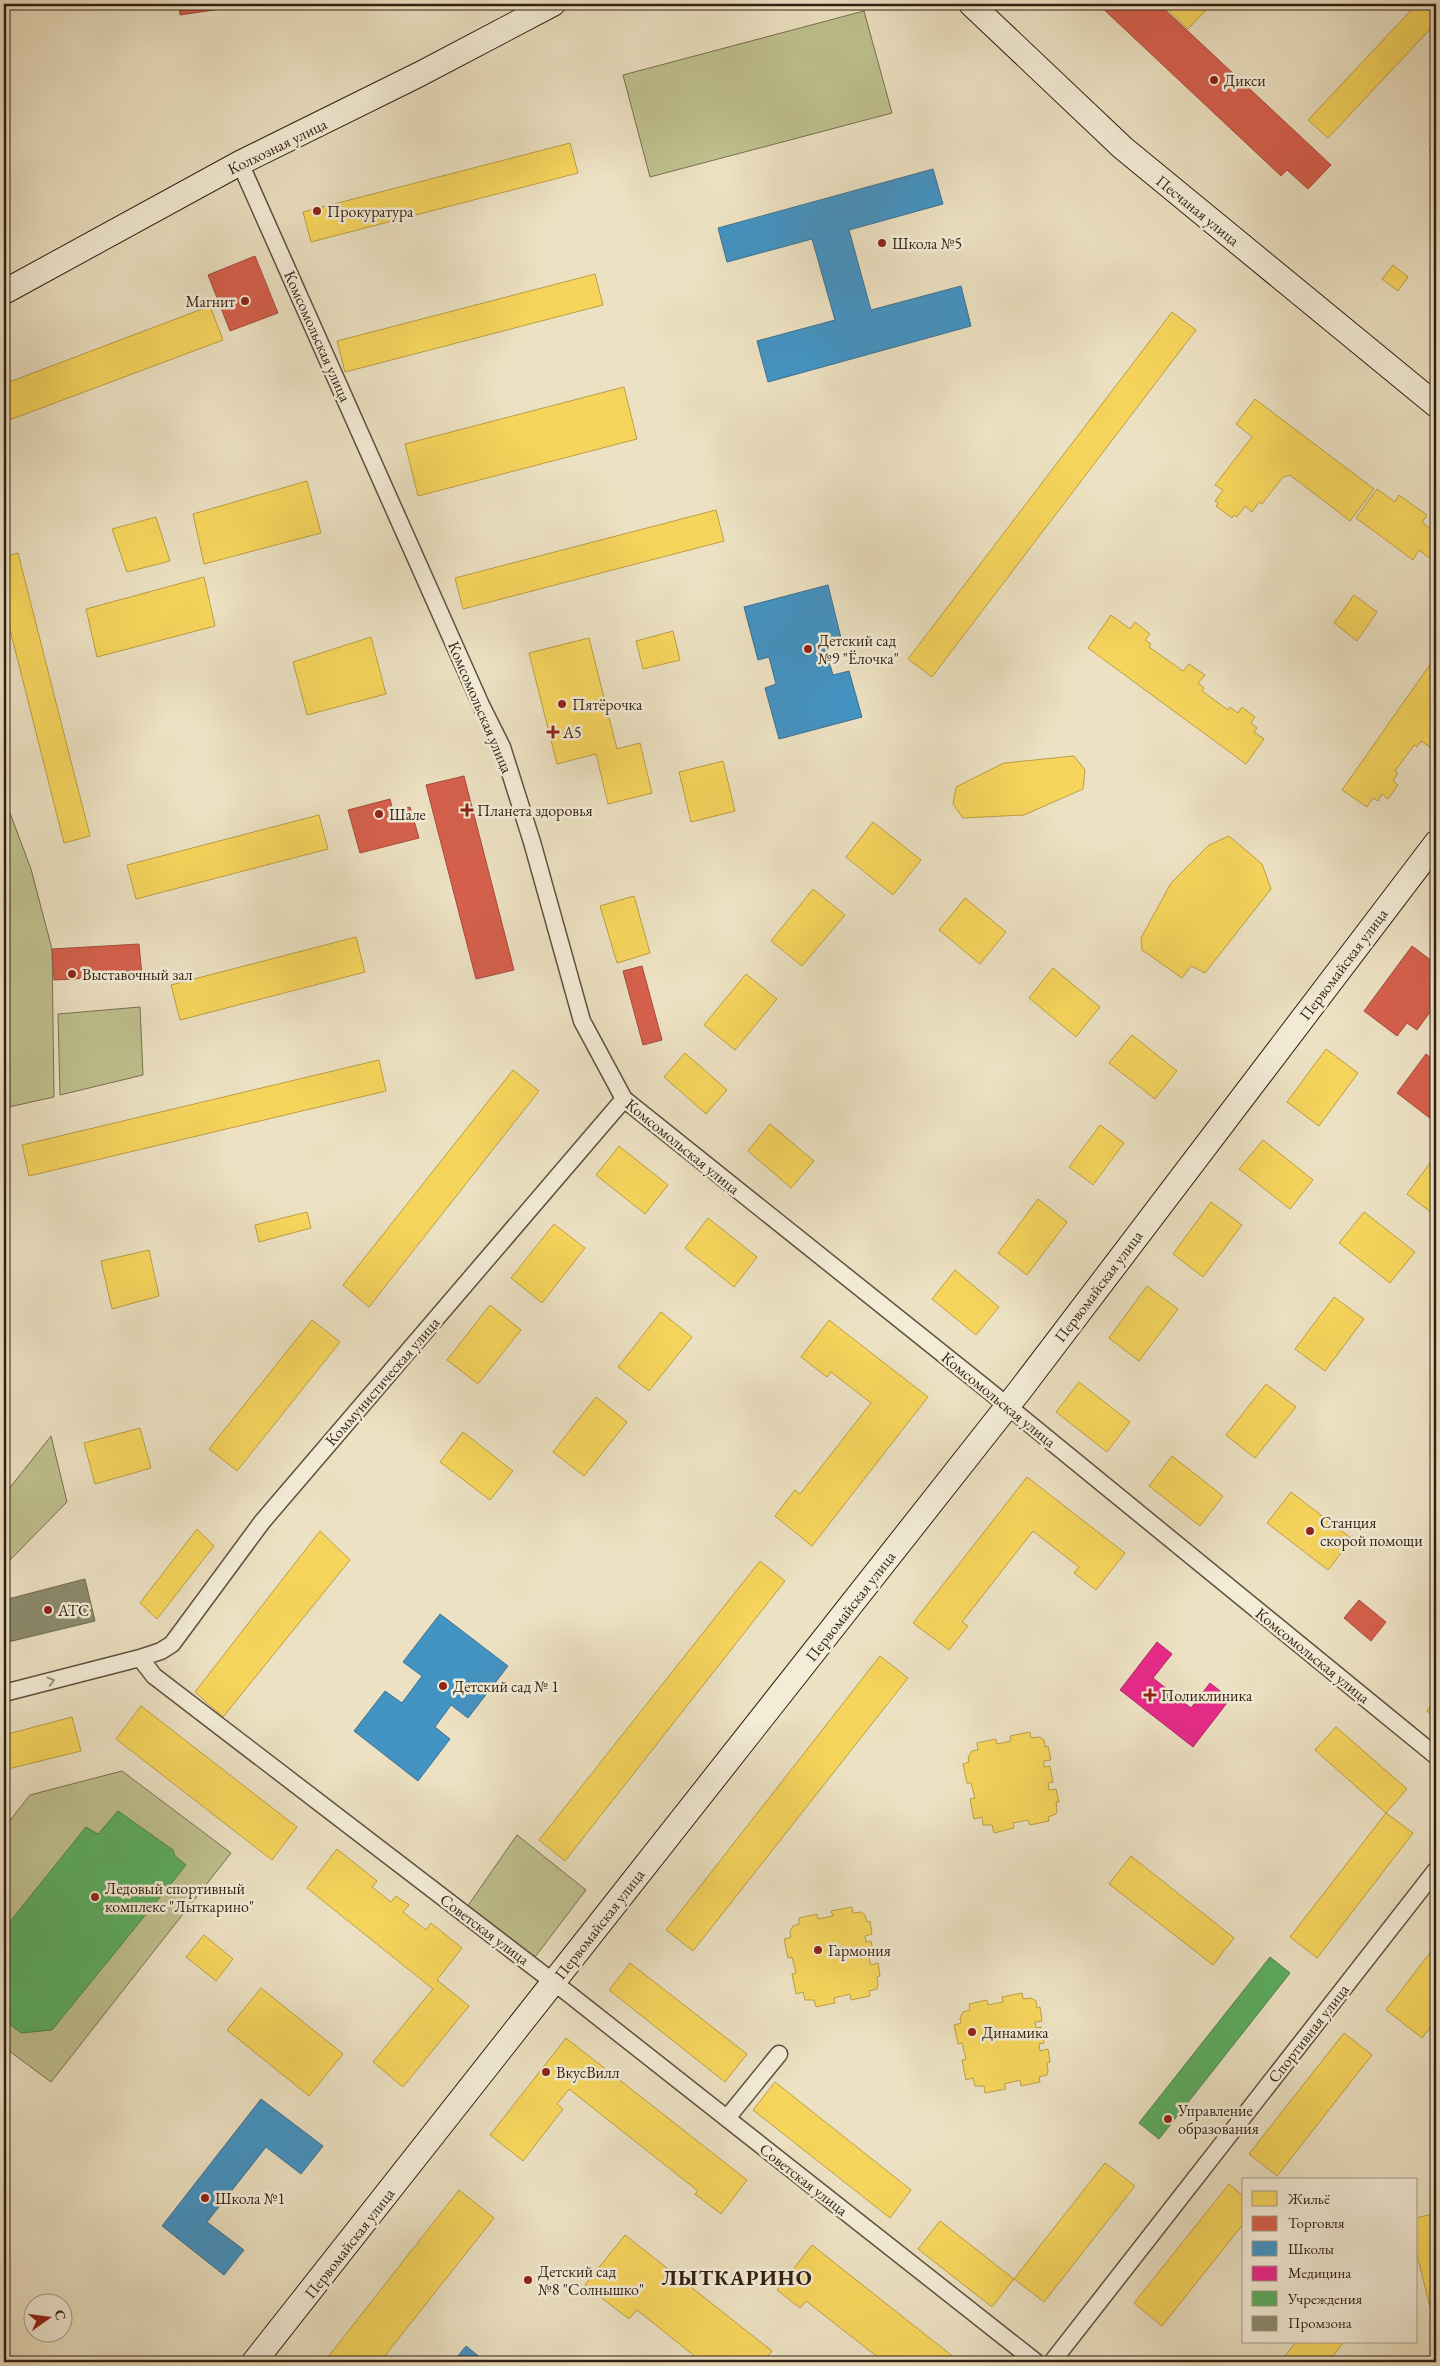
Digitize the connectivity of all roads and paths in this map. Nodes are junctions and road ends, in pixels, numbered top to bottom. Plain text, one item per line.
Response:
1 (553, 4) edge
2 (971, 4) edge
3 (240, 163) junction
4 (4, 292) edge
5 (1436, 404) edge
6 (1435, 847) edge
7 (624, 1099) junction
8 (1008, 1406) junction
9 (140, 1658) junction
10 (4, 1693) edge
11 (1436, 1756) edge
12 (1436, 1870) edge
13 (553, 1982) junction
14 (779, 2054) dead end
15 (726, 2118) junction
16 (254, 2362) edge
17 (1036, 2362) edge
18 (1052, 2362) edge

1 - 3 street, Колхозная улица
2 - 5 street, Песчаная улица
3 - 4 street, Колхозная улица
3 - 7 street, Комсомольская улица
6 - 8 street, Первомайская улица
7 - 8 street, Комсомольская улица
7 - 9 street, Коммунистическая улица
8 - 11 street, Комсомольская улица
8 - 13 street, Первомайская улица
10 -> 9 street
9 - 13 street, Советская улица
12 - 18 street, Спортивная улица
13 - 15 street, Советская улица
13 - 16 street, Первомайская улица
14 - 15 street
15 - 17 street, Советская улица

